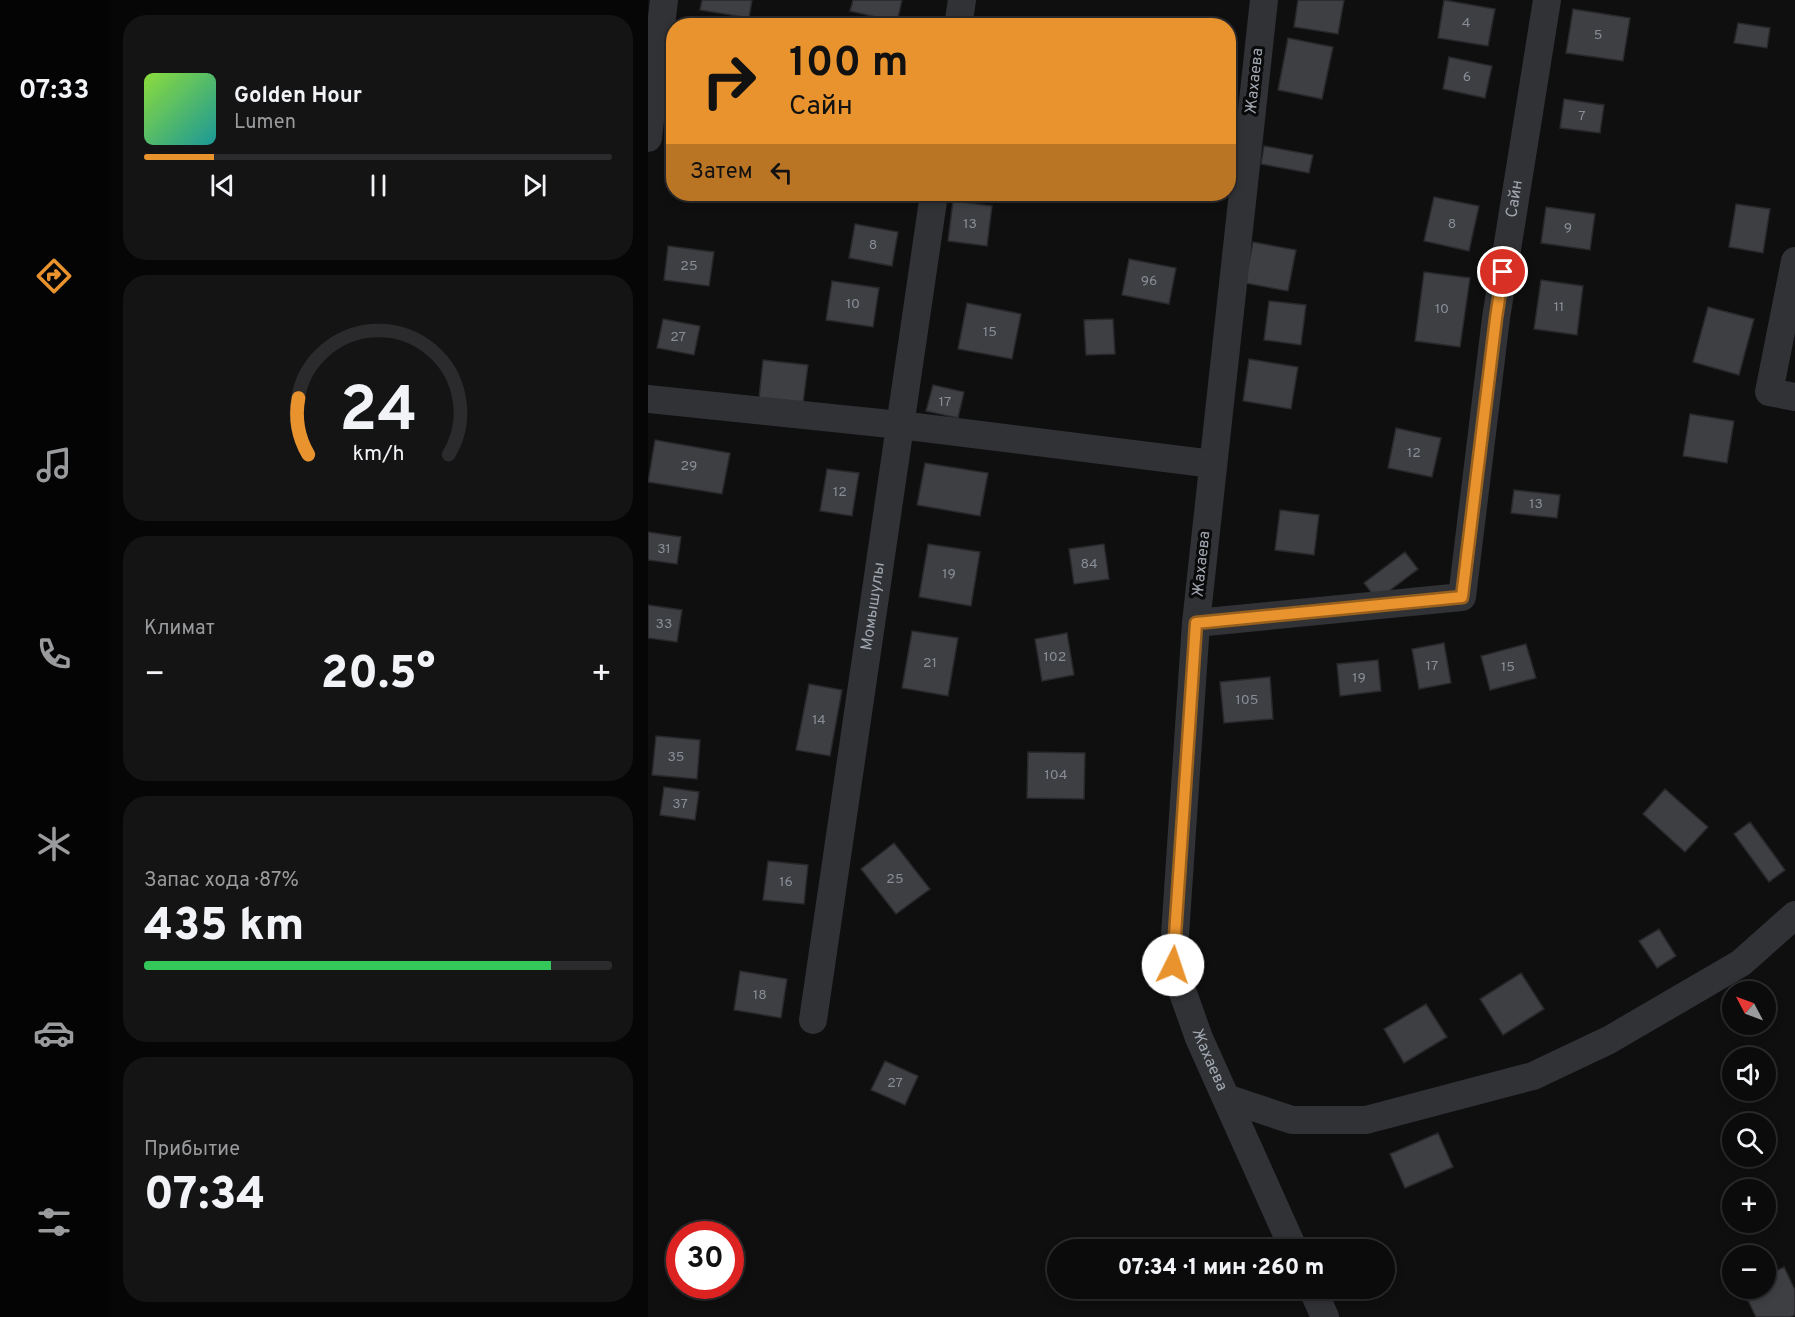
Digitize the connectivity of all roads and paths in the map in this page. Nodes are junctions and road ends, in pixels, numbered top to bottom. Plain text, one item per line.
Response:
1 (664, 0) edge
2 (962, 0) edge
3 (1264, 0) edge
4 (1546, 0) edge
5 (959, 18) edge
6 (648, 138) edge
7 (933, 201) edge
8 (1795, 261) edge
9 (1782, 395) edge
10 (648, 399) edge
11 (900, 425) junction
12 (1213, 464) junction
13 (1196, 623) junction
14 (1795, 915) edge
15 (813, 1020) dead end
16 (1226, 1098) junction
17 (1289, 1239) edge
18 (1317, 1299) edge
19 (1325, 1317) edge

1 - 6 street
2 - 5 street
3 - 12 street, Жахаева
4 - 13 street, Сайн
7 - 11 street, Момышулы
8 - 9 street
10 - 11 street
11 - 12 street
11 - 15 street, Момышулы
12 - 13 street, Жахаева
13 - 16 street, Жахаева
14 - 16 street
16 - 17 street, Жахаева
18 - 19 street

